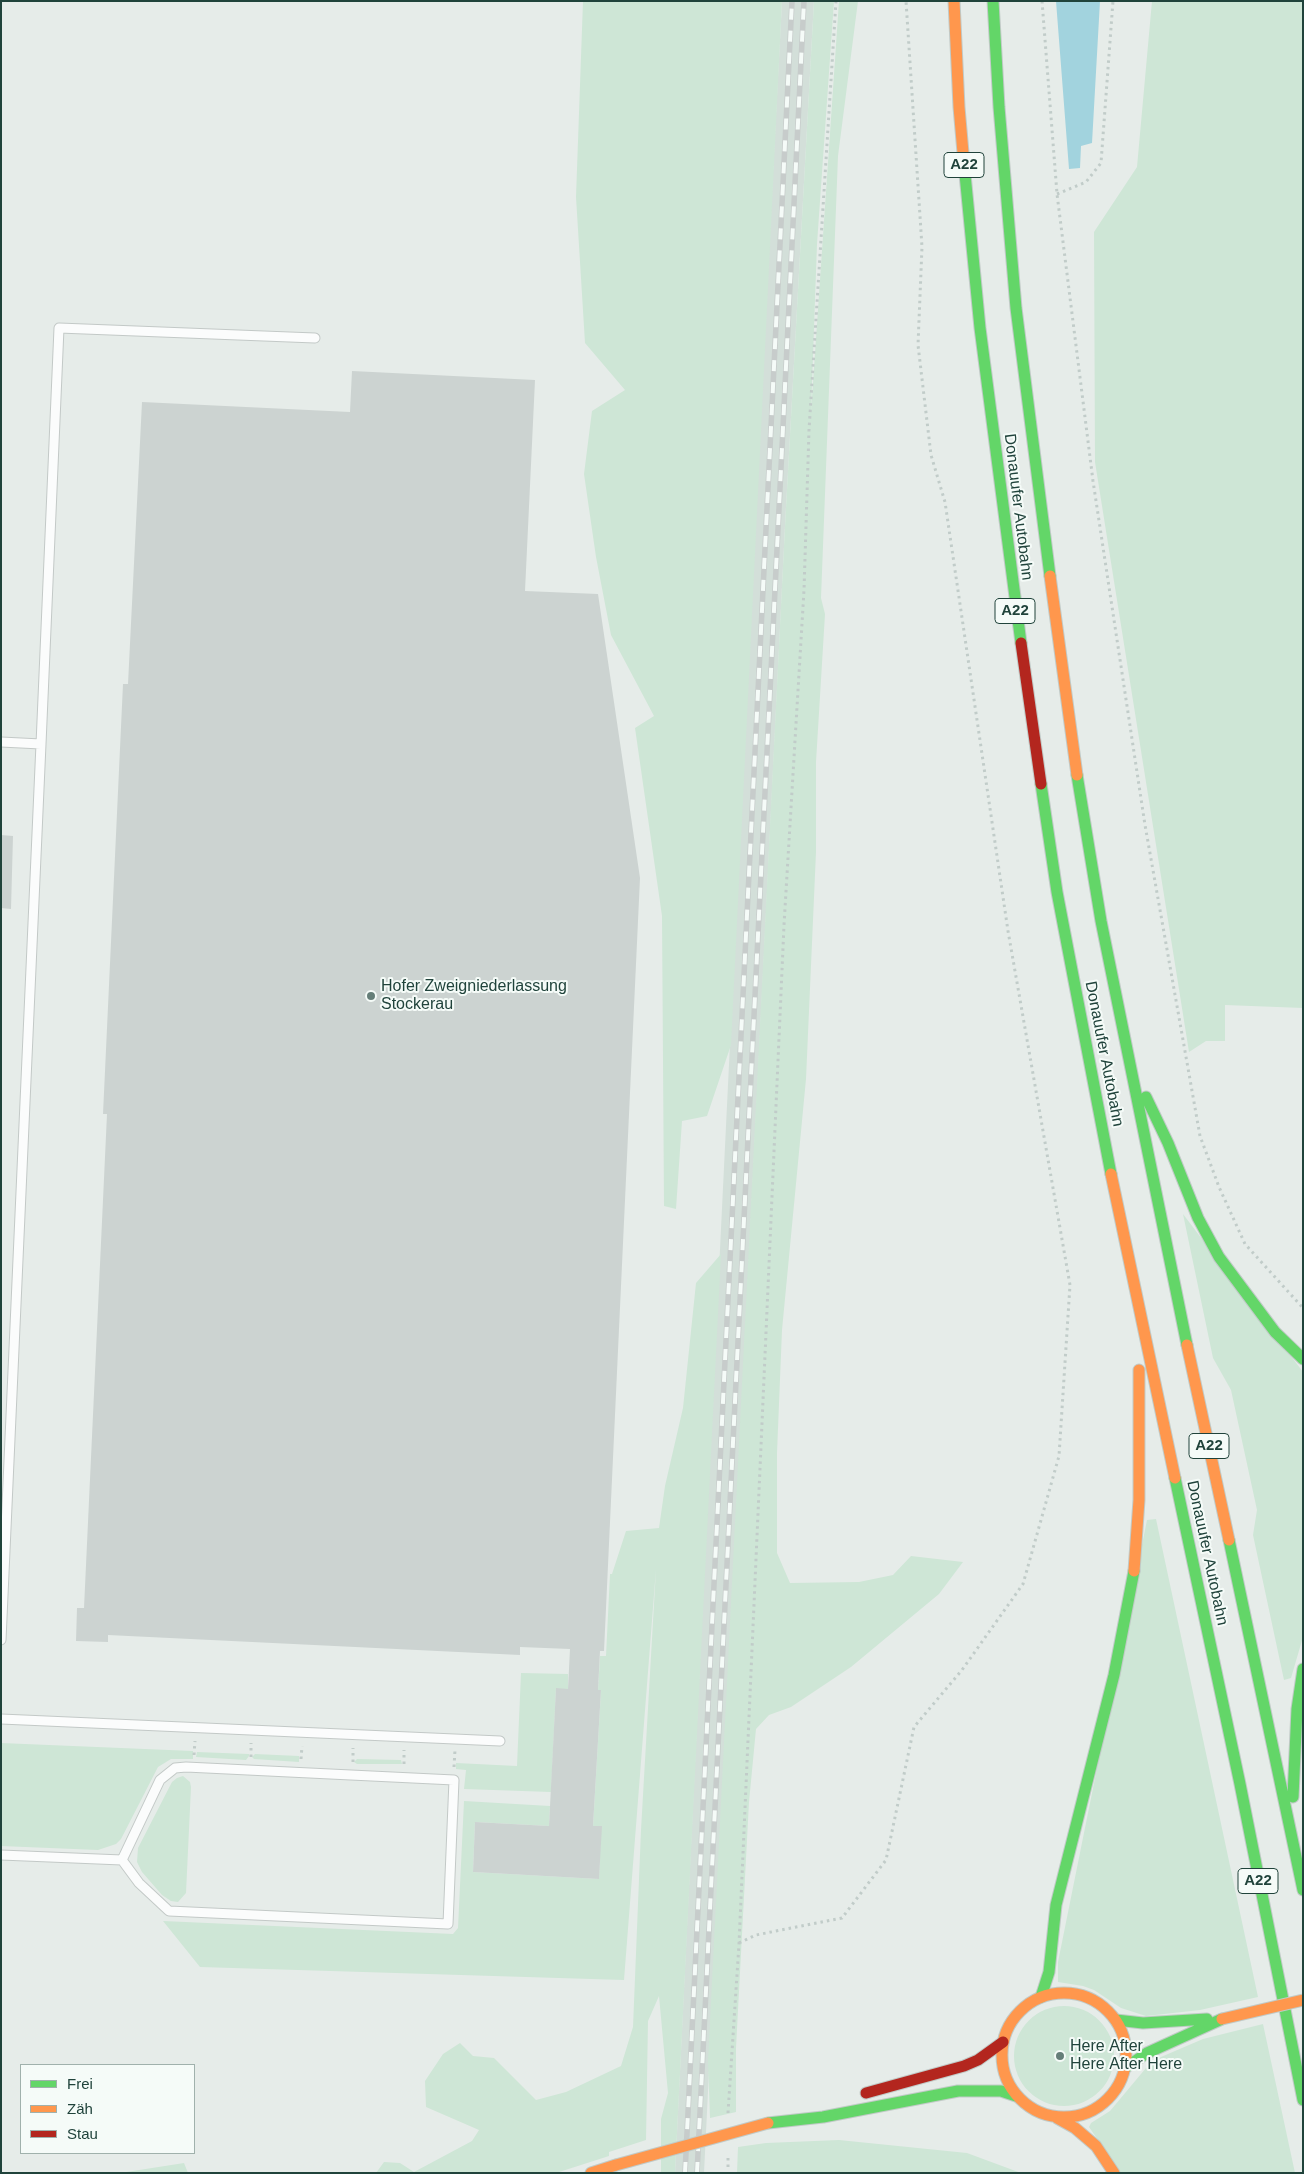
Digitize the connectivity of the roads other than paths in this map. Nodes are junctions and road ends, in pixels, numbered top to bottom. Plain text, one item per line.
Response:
1 (954, 1) edge
2 (993, 1) edge
3 (315, 338) dead end
4 (1, 742) edge
5 (40, 744) junction
6 (1128, 1058) junction
7 (1138, 1309) junction
8 (1303, 1359) edge
9 (1, 1640) edge
10 (1303, 1669) edge
11 (1, 1719) edge
12 (500, 1741) dead end
13 (1290, 1834) junction
14 (1, 1855) edge
15 (122, 1860) junction
16 (1303, 1890) edge
17 (1041, 1997) junction
18 (1303, 2000) edge
19 (1222, 2019) junction
20 (1116, 2020) junction
21 (1003, 2042) junction
22 (1125, 2068) junction
23 (1016, 2096) junction
24 (853, 2097) dead end
25 (1303, 2100) edge
26 (819, 2105) dead end
27 (1057, 2118) junction
28 (782, 2120) junction
29 (591, 2173) edge
30 (1114, 2173) edge

1 - 7 main road, Donauufer Autobahn / A22
2 - 6 main road, Donauufer Autobahn / A22
3 - 5 lane
4 - 5 lane
5 - 9 lane
6 - 8 main road
6 - 13 main road, Donauufer Autobahn / A22
7 - 17 main road
7 - 25 main road, Donauufer Autobahn / A22
10 - 13 main road
11 - 12 lane
13 - 16 main road, Donauufer Autobahn / A22
14 - 15 lane
15 - 15 lane
17 - 20 main road
17 - 21 main road
18 - 19 main road, bridge
19 - 20 main road
19 - 22 main road
20 - 22 main road
21 - 23 main road
21 - 24 main road
22 - 27 main road
23 - 27 main road
23 - 28 main road
26 - 28 main road
27 - 30 main road
28 - 29 main road, bridge

